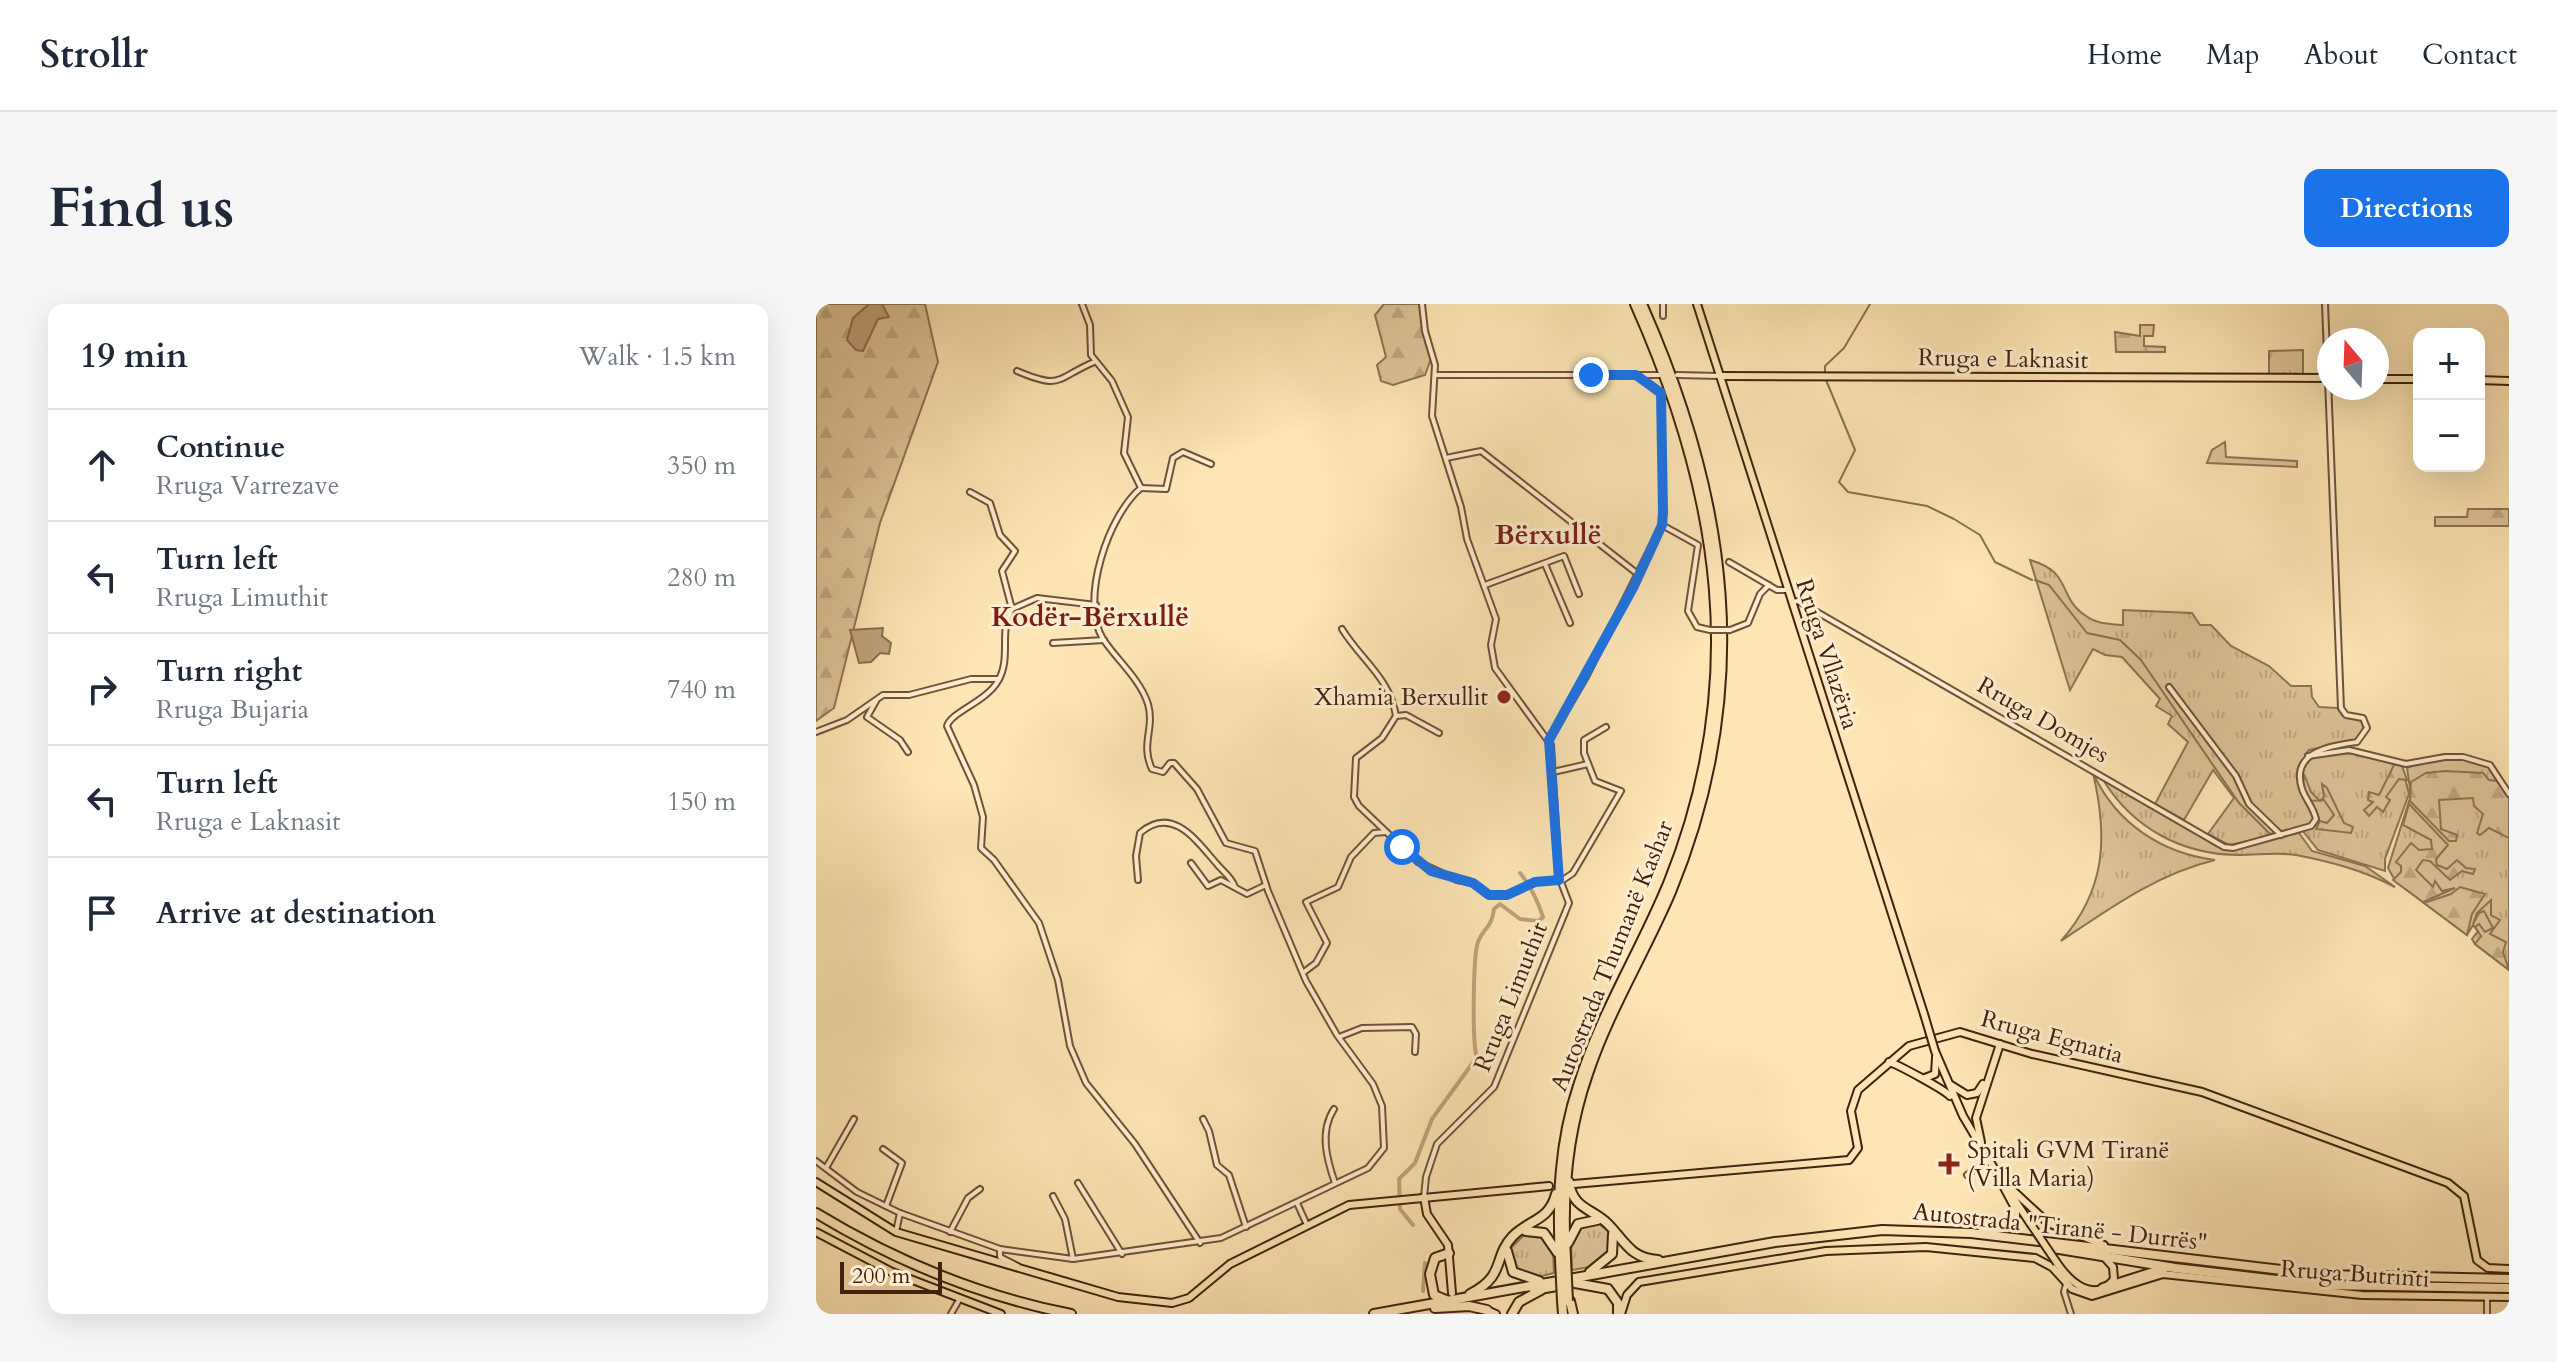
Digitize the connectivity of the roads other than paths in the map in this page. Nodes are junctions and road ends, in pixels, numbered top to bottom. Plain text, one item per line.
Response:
1 (1082, 304) edge
2 (1422, 304) edge
3 (1635, 304) edge
4 (1642, 304) edge
5 (1663, 304) edge
6 (1697, 304) edge
7 (2325, 304) edge
8 (1663, 316) dead end
9 (2326, 328) edge
10 (1094, 362) junction
11 (1017, 371) dead end
12 (1435, 375) junction
13 (1636, 375) junction
14 (1661, 375) dead end
15 (1677, 375) dead end
16 (1720, 376) junction
17 (2317, 378) edge
18 (2389, 379) edge
19 (2413, 379) edge
20 (2485, 380) edge
21 (2509, 381) edge
22 (2329, 400) edge
23 (1446, 458) junction
24 (1211, 464) dead end
25 (1141, 488) junction
26 (970, 492) dead end
27 (1662, 525) junction
28 (1729, 562) dead end
29 (1545, 564) junction
30 (1639, 575) junction
31 (1485, 585) junction
32 (1769, 585) junction
33 (1788, 590) junction
34 (1579, 594) dead end
35 (1791, 602) junction
36 (1096, 605) junction
37 (1012, 609) junction
38 (1570, 623) dead end
39 (1342, 629) dead end
40 (1104, 640) junction
41 (1053, 643) dead end
42 (999, 679) junction
43 (2169, 687) dead end
44 (877, 699) junction
45 (1396, 716) junction
46 (1606, 727) dead end
47 (816, 732) edge
48 (1439, 733) dead end
49 (1549, 740) junction
50 (908, 752) dead end
51 (2308, 756) junction
52 (1588, 764) junction
53 (1553, 772) junction
54 (2509, 794) edge
55 (1386, 832) junction
56 (2281, 835) junction
57 (1191, 863) dead end
58 (1138, 880) dead end
59 (1560, 881) junction
60 (1266, 885) junction
61 (1235, 887) junction
62 (1304, 972) junction
63 (1339, 1038) junction
64 (1985, 1039) junction
65 (1998, 1043) junction
66 (2010, 1047) junction
67 (1415, 1052) dead end
68 (1936, 1052) junction
69 (1995, 1054) junction
70 (1896, 1063) junction
71 (1946, 1079) junction
72 (1957, 1105) junction
73 (1334, 1109) dead end
74 (1572, 1118) junction
75 (854, 1119) dead end
76 (1203, 1119) dead end
77 (883, 1149) dead end
78 (1988, 1160) junction
79 (816, 1161) edge
80 (826, 1168) junction
81 (1967, 1175) dead end
82 (2000, 1178) junction
83 (816, 1182) edge
84 (1078, 1183) dead end
85 (1335, 1183) junction
86 (1574, 1184) dead end
87 (1549, 1186) dead end
88 (980, 1189) dead end
89 (1053, 1196) dead end
90 (1424, 1197) junction
91 (1297, 1203) junction
92 (886, 1206) junction
93 (900, 1213) junction
94 (816, 1216) edge
95 (1307, 1225) junction
96 (1246, 1227) junction
97 (816, 1232) edge
98 (896, 1232) junction
99 (950, 1232) junction
100 (1971, 1233) junction
101 (1200, 1243) junction
102 (1000, 1249) junction
103 (2118, 1250) junction
104 (1449, 1253) junction
105 (1122, 1254) junction
106 (1711, 1254) junction
107 (2104, 1257) junction
108 (1073, 1259) junction
109 (1563, 1260) junction
110 (1017, 1268) junction
111 (2175, 1268) junction
112 (2509, 1269) edge
113 (2163, 1272) junction
114 (2509, 1279) edge
115 (1565, 1280) junction
116 (2066, 1284) junction
117 (2103, 1288) junction
118 (2509, 1288) edge
119 (1543, 1289) junction
120 (2487, 1297) junction
121 (2509, 1297) edge
122 (1454, 1298) junction
123 (959, 1300) junction
124 (1431, 1308) junction
125 (1491, 1313) edge
126 (951, 1314) edge
127 (1001, 1314) edge
128 (1051, 1314) edge
129 (1071, 1314) edge
130 (1374, 1314) edge
131 (1397, 1314) edge
132 (1512, 1314) edge
133 (1566, 1314) edge
134 (1620, 1314) edge
135 (2071, 1314) edge
136 (2487, 1314) edge

1 - 10 street
2 - 12 street
3 - 74 highway, Autostrada Thumanë Kashar
4 - 74 highway, Autostrada Thumanë Kashar
5 - 8 street
6 - 16 main road, Rruga Vllazëria
7 - 9 street
10 - 11 street
10 - 25 street
12 - 13 street
12 - 23 street
13 - 14 street
13 - 27 street
15 - 16 street, Rruga e Laknasit
16 - 17 main road, Rruga e Laknasit
16 - 33 main road, Rruga Vllazëria
18 - 19 main road
20 - 21 main road
22 - 51 street
23 - 30 street
23 - 31 street
24 - 25 street
25 - 36 street
26 - 37 street
27 - 30 street
27 - 32 street, bridge
28 - 32 street
29 - 31 street
29 - 34 street
29 - 38 street
30 - 49 street
31 - 49 street
32 - 33 street
33 - 35 main road, Rruga Vllazëria
35 - 56 street, Rruga Domjes
35 - 68 main road, Rruga Vllazëria, bridge
36 - 37 street
36 - 40 street
37 - 42 street
39 - 45 street
40 - 41 street
40 - 60 street
42 - 44 street
42 - 101 street
43 - 56 street
44 - 47 street
44 - 50 street
45 - 48 street
45 - 55 street
46 - 52 street
49 - 53 street, Rruga Limuthit
51 - 54 street
51 - 56 street, Rruga Domjes
52 - 53 street
52 - 59 street
53 - 59 street, Rruga Limuthit
55 - 59 street
55 - 62 street
57 - 61 street
58 - 61 street
59 - 90 street, Rruga Limuthit
60 - 61 street
60 - 62 street
62 - 63 street
63 - 67 street
63 - 85 street
64 - 65 main road, Rruga Egnatia
64 - 69 main road
64 - 70 main road, Rruga Egnatia
65 - 66 main road, Rruga Egnatia
65 - 69 main road
66 - 69 main road
66 - 112 main road, Rruga Egnatia
68 - 70 main road
68 - 71 main road, Rruga Vllazëria
69 - 71 main road
69 - 78 main road
70 - 72 main road
70 - 86 main road
71 - 72 main road, Rruga Vllazëria
72 - 78 main road, Rruga Vllazëria
73 - 85 street
74 - 106 highway
74 - 109 highway, Autostrada Thumanë Kashar
74 - 122 highway
75 - 80 street
76 - 96 street
77 - 92 street
78 - 81 street
78 - 82 main road
79 - 80 street
80 - 92 street
82 - 100 highway
82 - 103 main road
82 - 117 main road, bridge
83 - 98 main road
84 - 105 street
85 - 91 street
87 - 90 main road
88 - 99 street
89 - 108 street
90 - 95 main road
90 - 104 main road
91 - 95 street
91 - 96 street
92 - 93 street
93 - 98 street
93 - 99 street
94 - 128 highway
94 - 129 highway
95 - 110 main road
96 - 101 street
97 - 123 main road
98 - 110 main road
99 - 102 street
100 - 103 highway, Autostrada "Tiranë - Durrës"
100 - 106 highway, Autostrada "Tiranë - Durrës"
101 - 105 street
102 - 108 street
102 - 110 street
103 - 114 highway, Autostrada "Tiranë - Durrës"
104 - 122 main road
104 - 122 highway
105 - 108 street
106 - 115 highway, Autostrada "Tiranë - Durrës"
107 - 111 highway, Autostrada "Tiranë - Durrës"
107 - 115 highway, Autostrada "Tiranë - Durrës"
107 - 117 main road
109 - 115 highway, Autostrada Thumanë Kashar, bridge
109 - 115 highway
109 - 115 highway
111 - 113 highway
111 - 118 highway, Autostrada "Tiranë - Durrës"
113 - 116 main road
113 - 117 highway
113 - 120 main road, Rruga Butrinti
115 - 119 highway, Autostrada "Tiranë - Durrës"
115 - 122 highway, Autostrada "Tiranë - Durrës"
115 - 133 highway, Autostrada Thumanë Kashar, bridge
115 - 134 highway
116 - 134 main road
116 - 135 street
119 - 124 highway, Autostrada "Tiranë - Durrës"
119 - 132 highway
120 - 121 main road, Rruga Butrinti
120 - 136 street
122 - 130 highway, Autostrada "Tiranë - Durrës"
123 - 126 street
123 - 127 main road
124 - 125 highway
124 - 131 highway, Autostrada "Tiranë - Durrës"

